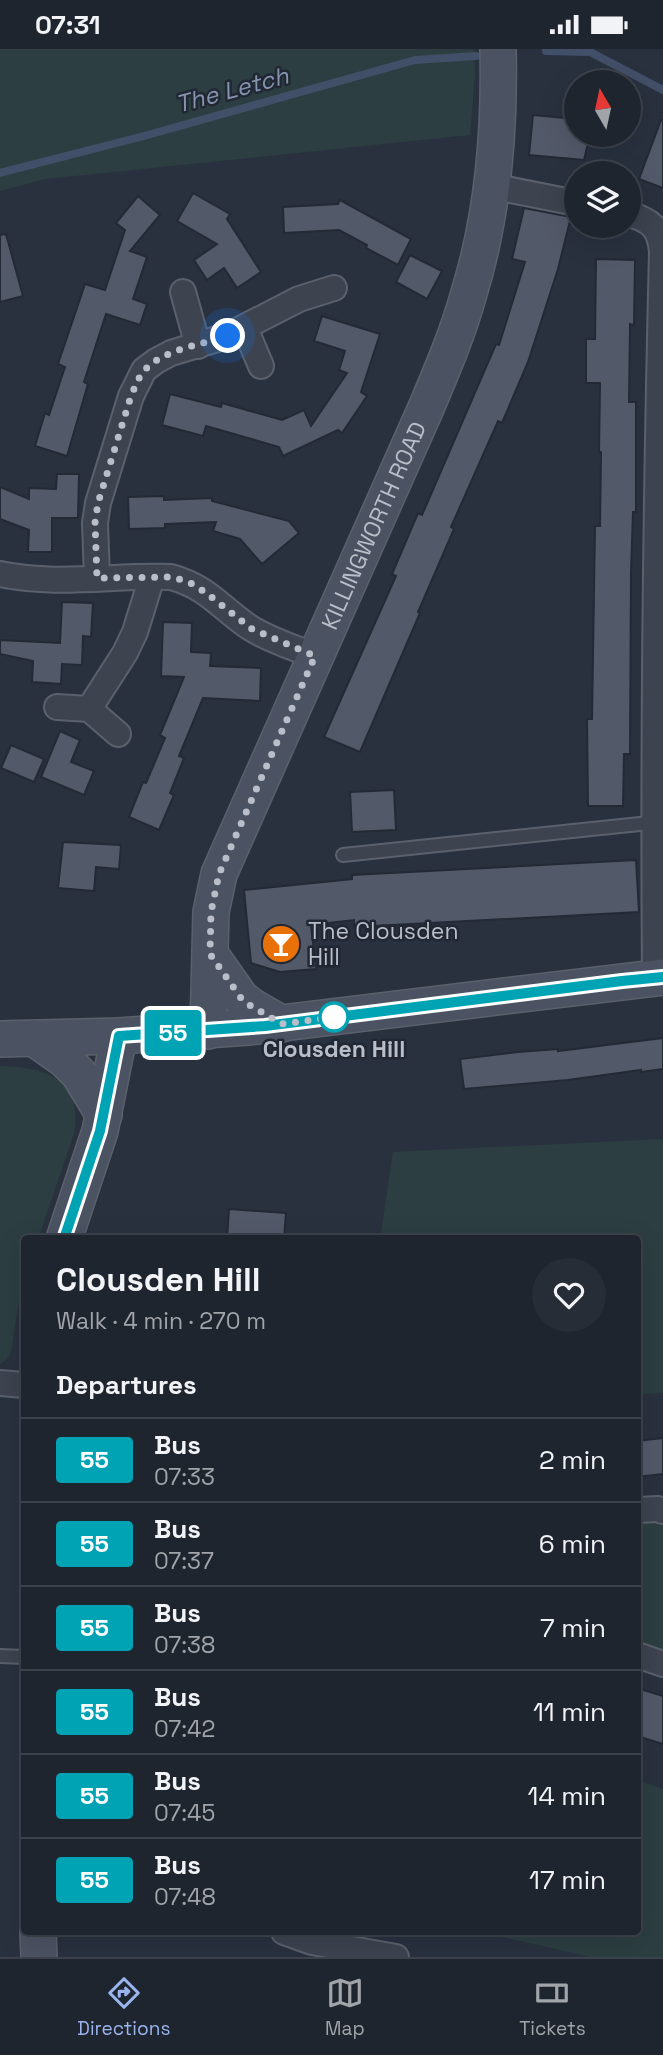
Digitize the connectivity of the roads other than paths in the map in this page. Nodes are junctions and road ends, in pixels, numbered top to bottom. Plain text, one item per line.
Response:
1 (498, 49) edge
2 (491, 186) junction
3 (564, 201) edge
4 (641, 219) edge
5 (334, 288) dead end
6 (183, 292) dead end
7 (245, 328) junction
8 (198, 346) junction
9 (261, 366) dead end
10 (661, 414) edge
11 (0, 574) edge
12 (152, 577) junction
13 (97, 578) junction
14 (315, 656) junction
15 (57, 707) dead end
16 (89, 709) junction
17 (118, 734) dead end
18 (658, 822) edge
19 (343, 855) dead end
20 (210, 954) junction
21 (659, 978) edge
22 (282, 1024) junction
23 (208, 1031) junction
24 (119, 1036) junction
25 (0, 1039) edge
26 (35, 1039) junction
27 (104, 1115) junction
28 (65, 1235) edge
29 (0, 1383) edge
30 (21, 1385) edge
31 (641, 1510) edge
32 (663, 1511) edge
33 (0, 1656) edge
34 (641, 1656) edge
35 (21, 1657) edge
36 (663, 1664) edge
37 (38, 1935) edge
38 (292, 1935) edge
39 (39, 1957) edge
40 (396, 1957) edge

1 - 2 main road, KILLINGWORTH ROAD
2 - 3 street
2 - 14 main road, KILLINGWORTH ROAD
4 - 10 street
5 - 7 street
6 - 8 street
7 - 8 street
7 - 9 street
8 - 13 street
10 - 18 street
11 - 13 street
12 - 13 street
12 - 14 street
12 - 16 street
14 - 20 main road, KILLINGWORTH ROAD
15 - 16 street
16 - 17 street
18 - 19 lane
18 - 21 street
20 - 22 main road
20 - 23 main road, KILLINGWORTH ROAD
21 - 22 main road
22 - 23 main road
23 - 24 main road
24 - 26 main road
24 - 27 main road
25 - 26 main road
26 - 27 main road
27 - 28 main road
29 - 30 street
31 - 32 street
33 - 35 lane
34 - 36 street
37 - 39 main road
38 - 40 street

